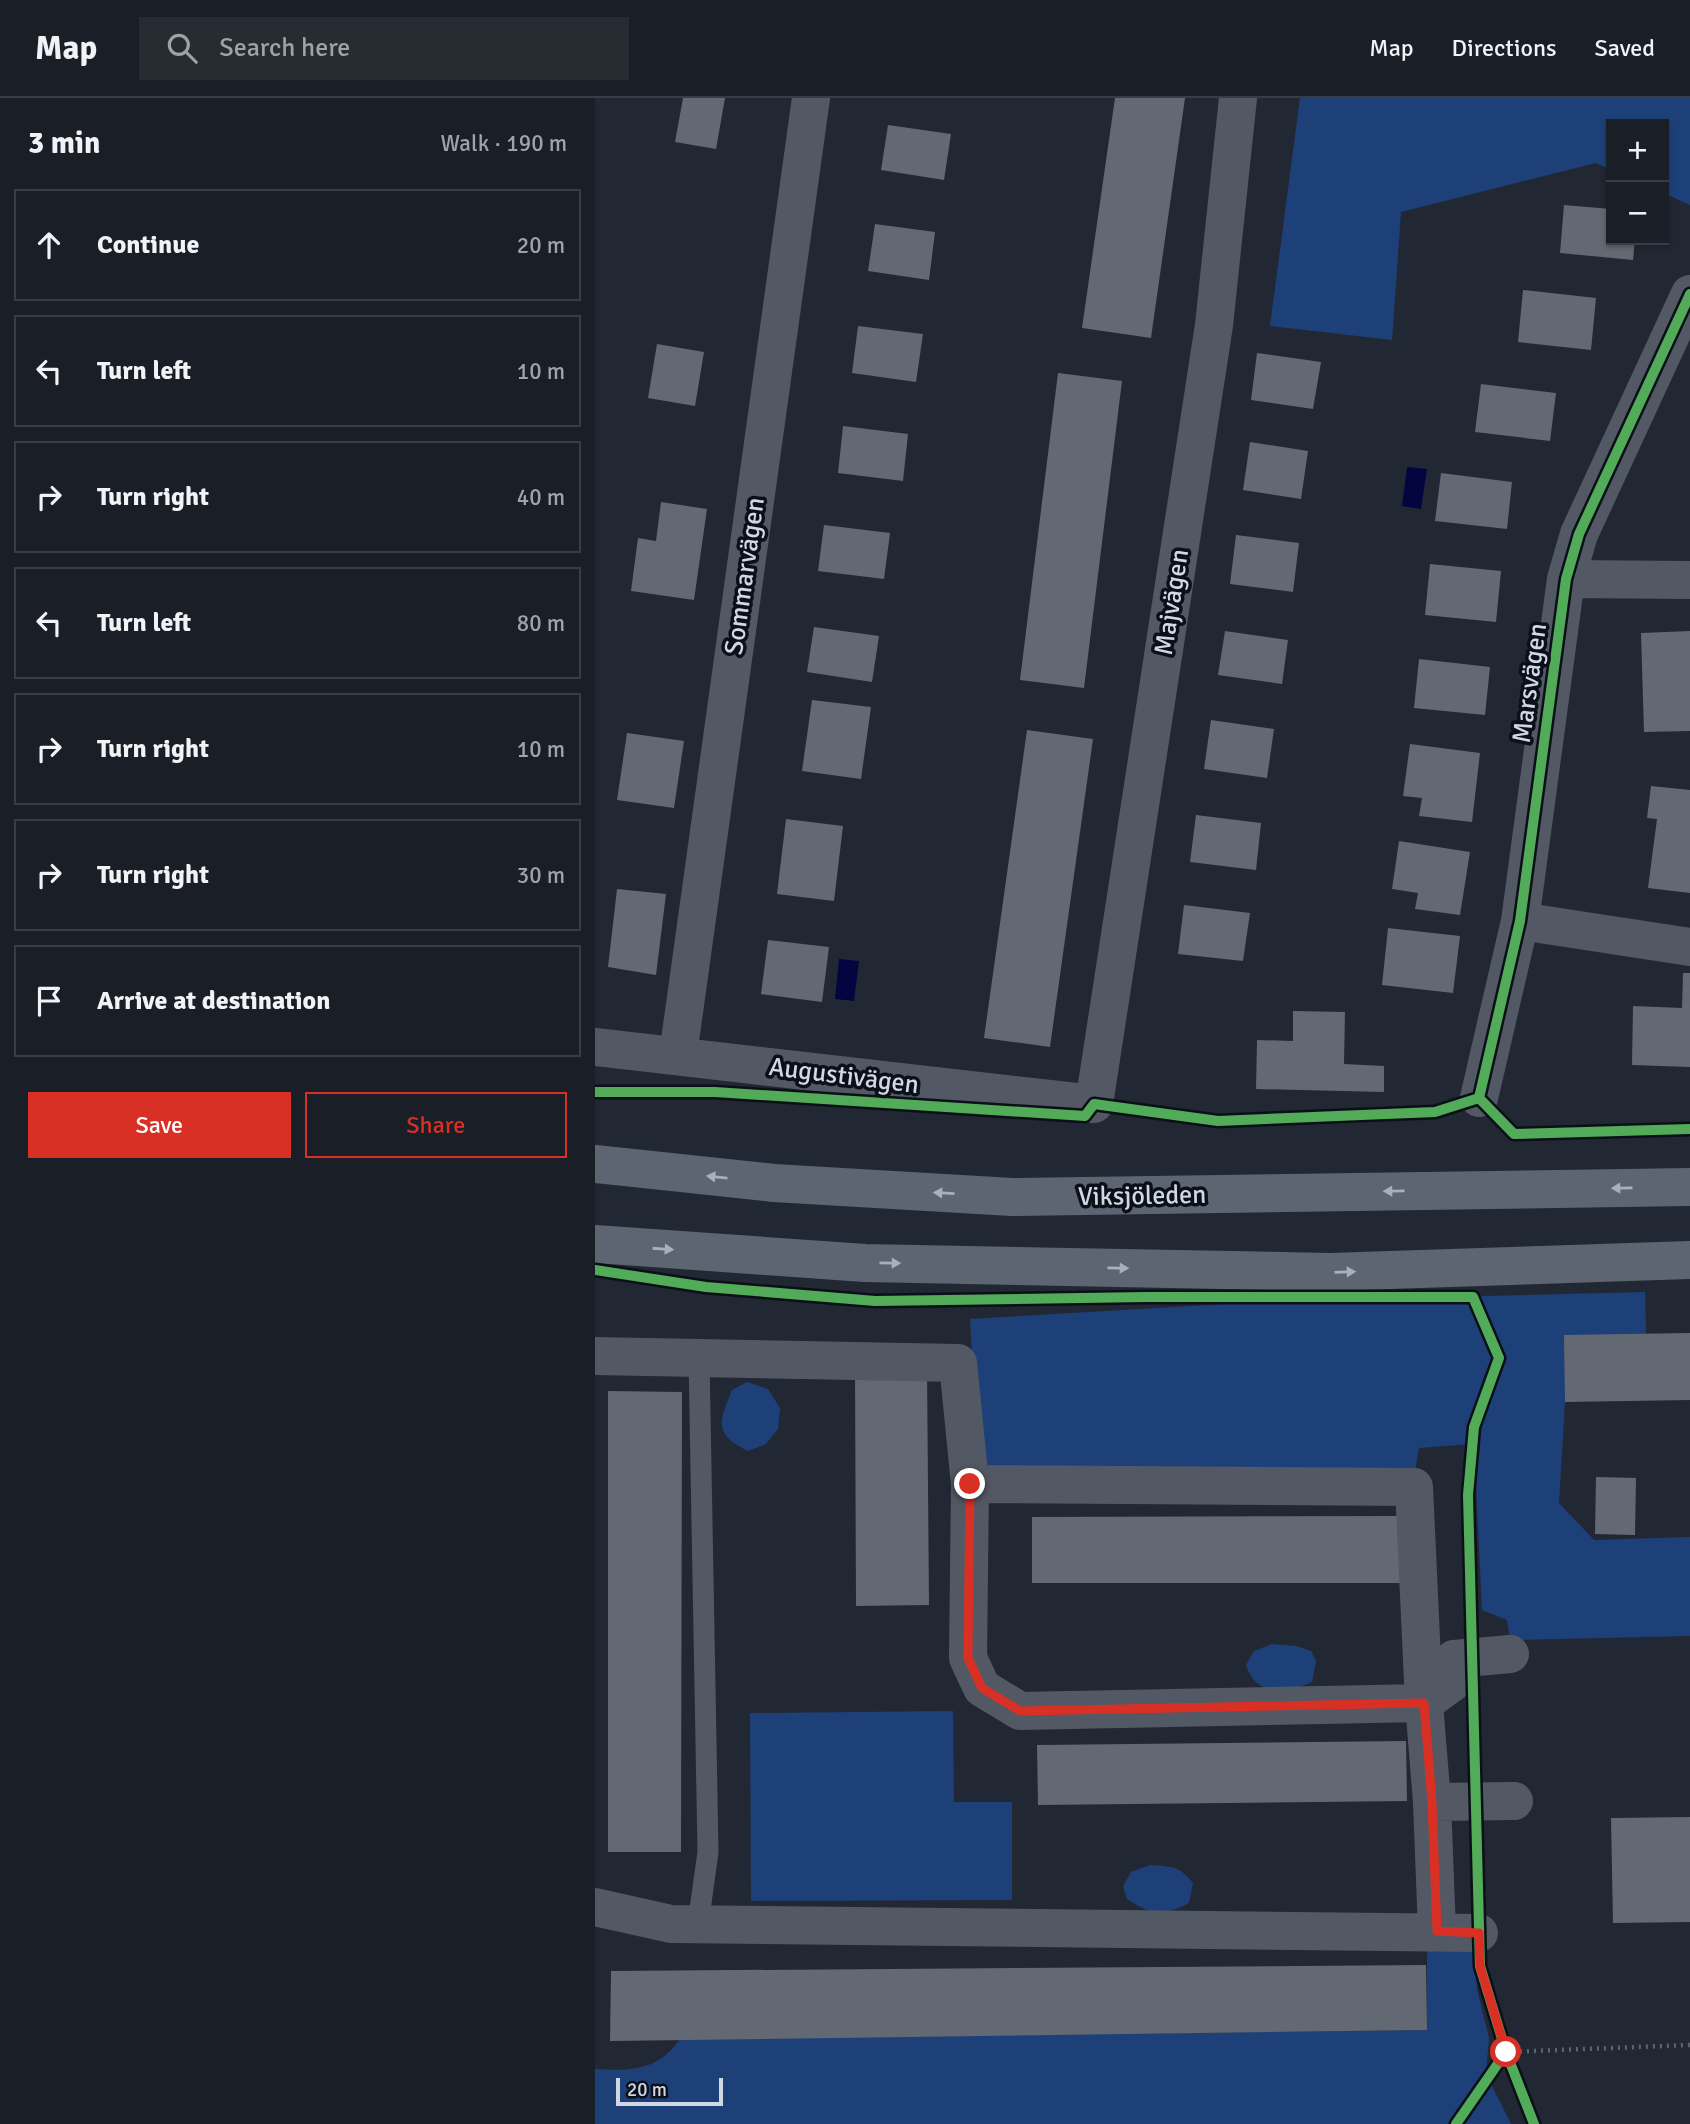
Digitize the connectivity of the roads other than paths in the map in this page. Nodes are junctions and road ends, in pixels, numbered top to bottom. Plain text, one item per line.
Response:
1 (811, 98) edge
2 (1238, 98) edge
3 (1690, 294) edge
4 (1566, 579) junction
5 (1690, 580) edge
6 (1520, 922) junction
7 (1690, 947) edge
8 (595, 1047) edge
9 (678, 1055) junction
10 (1479, 1098) dead end
11 (1094, 1104) joint
12 (595, 1164) edge
13 (1690, 1187) edge
14 (595, 1244) edge
15 (1690, 1260) edge
16 (595, 1356) edge
17 (699, 1358) junction
18 (970, 1484) junction
19 (1510, 1654) dead end
20 (1424, 1703) junction
21 (1514, 1801) dead end
22 (1432, 1802) junction
23 (595, 1907) edge
24 (698, 1924) junction
25 (1437, 1931) junction
26 (1479, 1933) dead end

1 - 9 street, Sommarvägen
2 - 11 street, Majvägen
3 - 4 street, Marsvägen
4 - 5 street
4 - 6 street, Marsvägen
6 - 7 street
6 - 10 street, Marsvägen
8 - 9 street, Augustivägen
9 - 11 street, Augustivägen
13 -> 12 main road, Viksjöleden
14 -> 15 main road
16 - 17 street
17 - 18 street
17 - 24 lane
18 - 20 street
18 - 20 street
19 - 20 street
20 - 22 street
21 - 22 street
22 - 25 street
23 - 24 street
24 - 25 street
25 - 26 street

